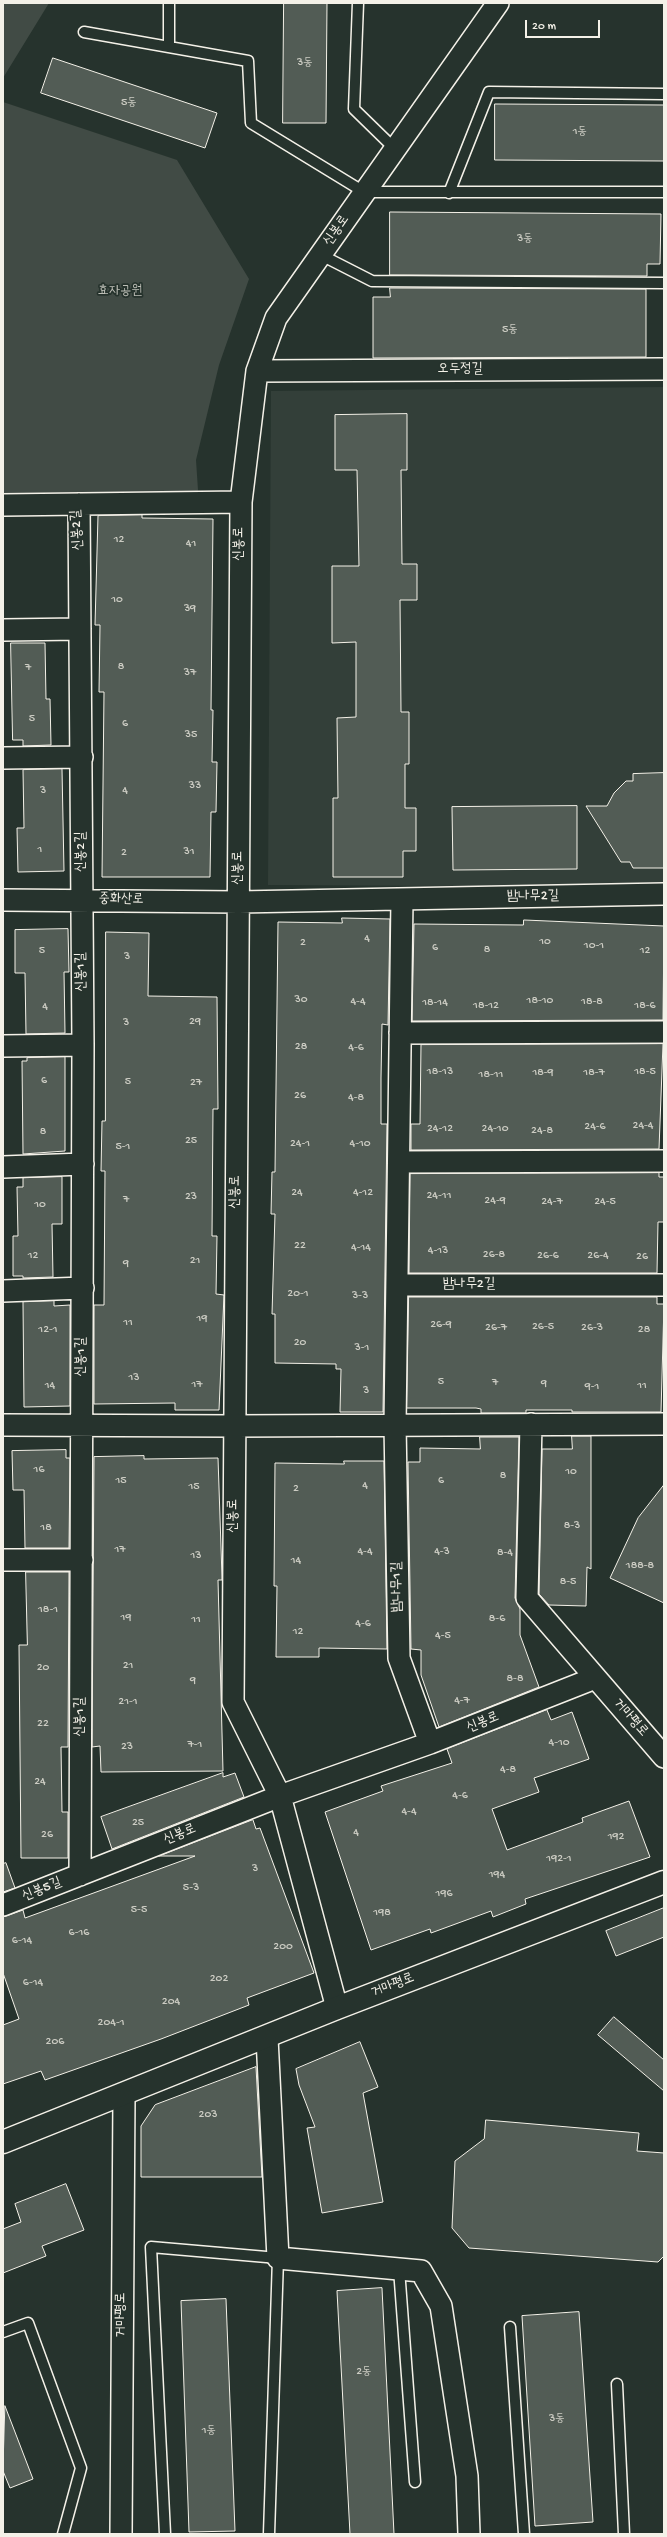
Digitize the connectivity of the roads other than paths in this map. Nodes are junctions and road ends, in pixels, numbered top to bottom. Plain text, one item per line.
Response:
1 (169, 3) edge
2 (358, 3) edge
3 (498, 3) edge
4 (84, 32) dead end
5 (169, 47) junction
6 (664, 94) edge
7 (395, 149) junction
8 (364, 192) junction
9 (664, 192) edge
10 (449, 193) junction
11 (320, 255) junction
12 (664, 283) edge
13 (664, 369) edge
14 (257, 371) junction
15 (241, 502) junction
16 (79, 504) junction
17 (3, 505) edge
18 (80, 629) junction
19 (3, 630) edge
20 (82, 757) junction
21 (3, 758) edge
22 (664, 894) edge
23 (402, 899) junction
24 (3, 900) edge
25 (81, 900) junction
26 (239, 902) junction
27 (664, 1032) edge
28 (400, 1033) junction
29 (83, 1045) junction
30 (3, 1046) edge
31 (664, 1161) edge
32 (398, 1162) junction
33 (83, 1164) junction
34 (3, 1167) edge
35 (397, 1285) junction
36 (664, 1285) edge
37 (82, 1288) junction
38 (3, 1291) edge
39 (395, 1424) junction
40 (530, 1424) junction
41 (664, 1424) edge
42 (3, 1425) edge
43 (82, 1425) junction
44 (234, 1426) junction
45 (3, 1560) edge
46 (82, 1560) junction
47 (595, 1678) junction
48 (430, 1744) junction
49 (664, 1757) edge
50 (280, 1796) junction
51 (80, 1875) junction
52 (664, 1882) edge
53 (3, 1905) edge
54 (337, 2008) junction
55 (267, 2038) junction
56 (124, 2096) junction
57 (3, 2142) edge
58 (278, 2258) junction
59 (399, 2269) junction
60 (510, 2327) dead end
61 (3, 2332) edge
62 (617, 2384) dead end
63 (415, 2482) dead end
64 (64, 2534) edge
65 (121, 2534) edge
66 (165, 2534) edge
67 (269, 2534) edge
68 (469, 2534) edge
69 (524, 2534) edge
70 (624, 2534) edge

1 - 5 lane
2 - 7 lane
3 - 7 street, 신봉로
4 - 5 lane
5 - 8 lane
6 - 10 lane
7 - 8 street, 신봉로
8 - 10 lane
8 - 11 street, 신봉로
9 - 10 lane
11 - 12 lane
11 - 14 street, 신봉로
13 - 14 street, 오두정길
14 - 15 street, 신봉로
15 - 16 street
15 - 26 street, 신봉로
16 - 17 street, 신봉2길
16 - 18 street, 신봉2길
18 - 19 street
18 - 20 street, 신봉2길
20 - 21 street
20 - 25 street, 신봉2길
22 - 23 street, 밤나무2길
23 - 26 street, 밤나무2길
23 - 28 street
24 - 25 street, 중화산로
25 - 26 street, 중화산로
25 - 29 street, 신봉1길
26 - 44 street, 신봉로
27 - 28 street
28 - 32 street
29 - 30 street
29 - 33 street, 신봉1길
31 - 32 street
32 - 35 street
33 - 34 street
33 - 37 street, 신봉1길
35 - 36 street, 밤나무2길
35 - 39 street, 밤나무1길
37 - 38 street
37 - 43 street, 신봉1길
39 - 40 street
39 - 44 street
39 - 48 street, 밤나무1길
40 - 41 street
40 - 47 street
42 - 43 street
43 - 44 street
43 - 46 street, 신봉1길
44 - 50 street, 신봉로
45 - 46 street
46 - 51 street, 신봉1길
47 - 48 street, 신봉로
47 - 49 street, 거마평로
48 - 50 street, 신봉로
50 - 51 street, 신봉로
50 - 54 street, 신봉로
51 - 53 street, 신봉5길
52 - 54 main road, 거마평로
54 - 55 main road, 거마평로
55 - 56 main road, 거마평로
55 - 58 street
56 - 57 main road, 거마평로
56 - 65 street, 거마평로
58 - 59 street
58 - 66 lane
58 - 67 lane
59 - 63 lane
59 - 68 street
60 - 69 lane
61 - 64 lane
62 - 70 lane

